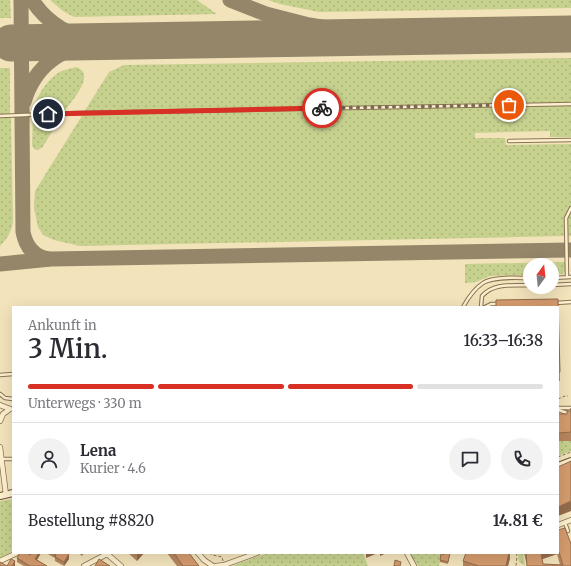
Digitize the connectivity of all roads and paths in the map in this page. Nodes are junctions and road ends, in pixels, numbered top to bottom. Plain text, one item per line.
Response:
1 (571, 104) edge
2 (0, 116) edge
3 (571, 140) edge
4 (509, 141) dead end
5 (571, 208) edge
6 (566, 277) junction
7 (571, 277) edge
8 (523, 278) edge
9 (559, 278) edge
10 (571, 284) edge
11 (523, 285) edge
12 (559, 285) edge
13 (571, 302) edge
14 (549, 303) edge
15 (498, 304) edge
16 (464, 306) edge
17 (481, 306) edge
18 (487, 306) edge
19 (12, 374) edge
20 (0, 375) edge
21 (0, 394) edge
22 (568, 396) dead end
23 (12, 398) edge
24 (559, 399) edge
25 (0, 405) edge
26 (571, 408) edge
27 (11, 409) edge
28 (559, 409) edge
29 (559, 409) edge
30 (571, 414) edge
31 (0, 418) edge
32 (0, 448) edge
33 (571, 452) edge
34 (559, 457) edge
35 (1, 459) edge
36 (12, 459) edge
37 (571, 461) edge
38 (559, 466) edge
39 (3, 495) edge
40 (571, 520) edge
41 (565, 522) junction
42 (559, 525) edge
43 (568, 531) edge
44 (15, 554) edge
45 (104, 554) edge
46 (107, 554) edge
47 (199, 554) edge
48 (210, 554) edge
49 (253, 554) edge
50 (408, 554) edge
51 (516, 554) edge
52 (0, 561) edge
53 (224, 565) edge
54 (84, 566) edge
55 (121, 566) edge
56 (213, 566) edge
57 (216, 566) edge
58 (414, 566) edge
59 (516, 566) edge

1 - 2 lane
3 - 4 lane
5 - 6 lane
6 - 7 lane
6 - 9 lane
8 - 16 lane
10 - 12 lane
11 - 17 lane
13 - 14 lane
15 - 18 lane
19 - 20 lane
21 - 23 lane
22 - 24 path
25 - 27 street
26 - 28 lane
27 - 31 street
29 - 30 lane
32 - 35 street
33 - 34 path
35 - 36 lane
35 - 39 street
37 - 38 main road
40 - 41 street
41 - 42 street
41 - 43 lane
44 - 52 street
45 - 54 street
46 - 55 street
47 - 56 street
48 - 53 path
49 - 53 street
50 - 58 street
51 - 59 path
53 - 57 street

